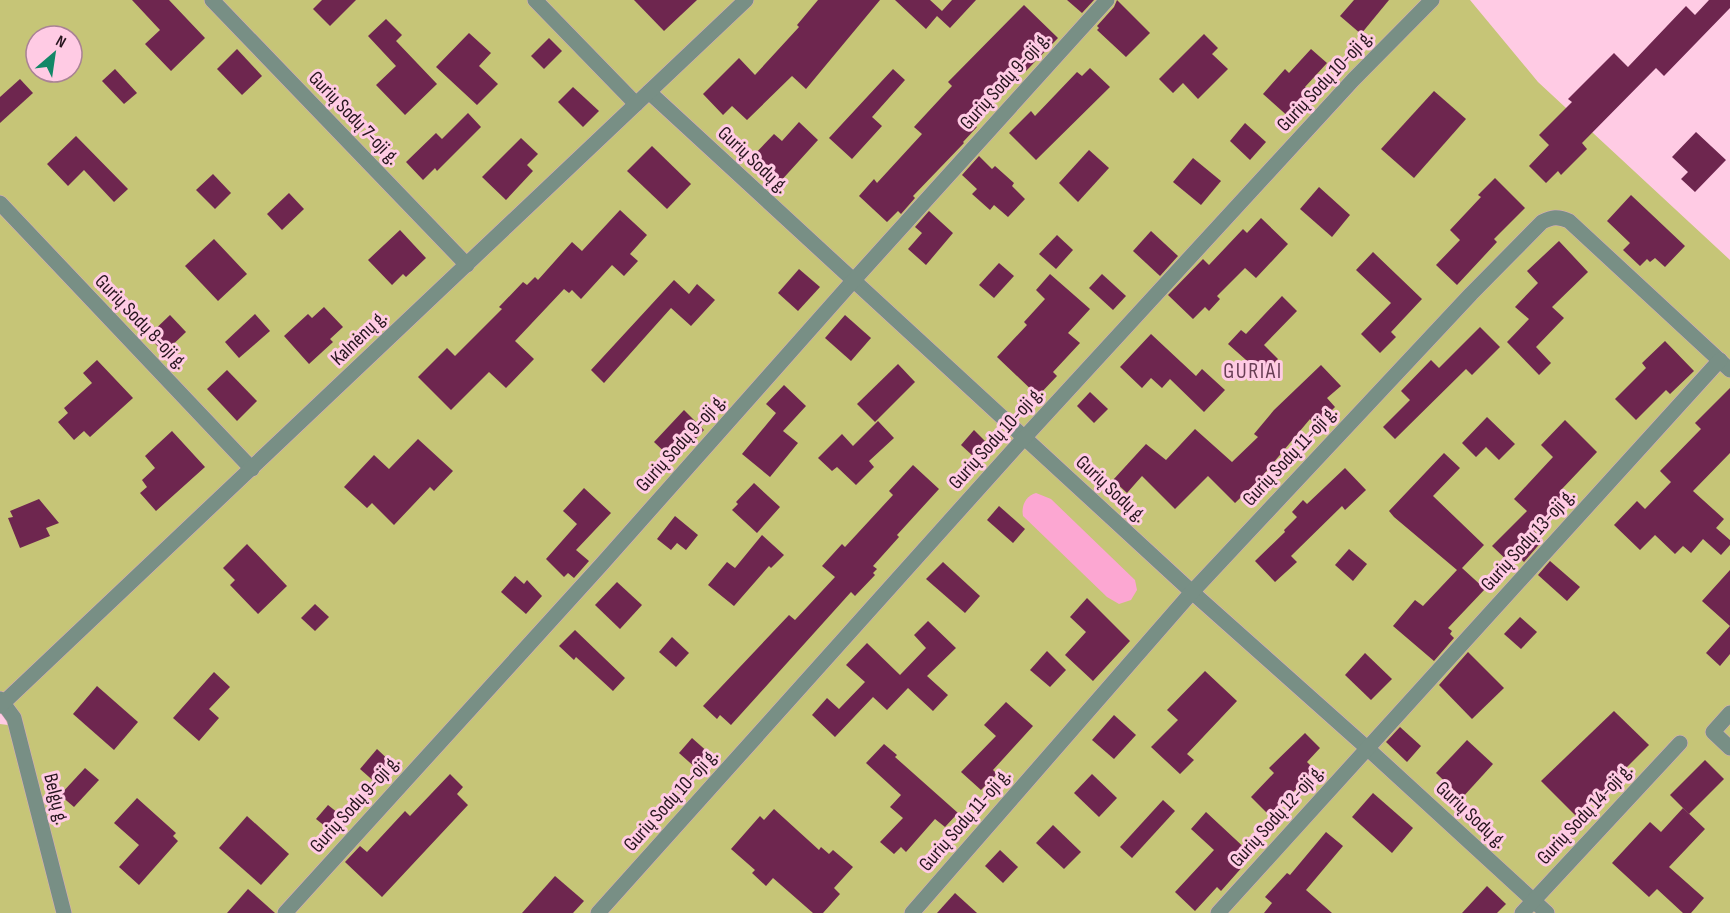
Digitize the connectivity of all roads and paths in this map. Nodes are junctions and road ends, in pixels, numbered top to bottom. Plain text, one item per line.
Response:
1 (212, 0) edge
2 (535, 0) edge
3 (746, 0) edge
4 (1107, 0) edge
5 (1432, 0) edge
6 (649, 92) junction
7 (636, 104) junction
8 (0, 203) edge
9 (467, 265) junction
10 (853, 281) junction
11 (1725, 365) edge
12 (1024, 438) junction
13 (252, 469) junction
14 (1192, 591) junction
15 (1, 703) edge
16 (1730, 713) edge
17 (1680, 743) dead end
18 (1367, 748) junction
19 (1730, 748) edge
20 (1533, 900) junction
21 (64, 913) edge
22 (285, 913) edge
23 (598, 913) edge
24 (912, 913) edge
25 (1218, 913) edge
26 (1522, 913) edge
27 (1547, 913) edge

1 - 9 street, Gurių Sodų 7-oji g.
2 - 7 street
3 - 6 street, Kalnėnų g.
4 - 10 street, Gurių Sodų 9-oji g.
5 - 12 street, Gurių Sodų 10-oji g.
6 - 7 street, Kalnėnų g.
6 - 10 street, Gurių Sodų g.
7 - 9 street, Kalnėnų g.
8 - 13 street, Gurių Sodų 8-oji g.
9 - 13 street, Kalnėnų g.
10 - 12 street, Gurių Sodų g.
10 - 22 street, Gurių Sodų 9-oji g.
11 - 14 street, Gurių Sodų 11-oji g.
11 - 18 street, Gurių Sodų 13-oji g.
12 - 14 street, Gurių Sodų g.
12 - 23 street, Gurių Sodų 10-oji g.
13 - 15 street, Kalnėnų g.
14 - 18 street, Gurių Sodų g.
14 - 24 street, Gurių Sodų 11-oji g.
15 - 21 street, Belgų g.
16 - 19 street
17 - 20 street, Gurių Sodų 14-oji g.
18 - 20 street, Gurių Sodų g.
18 - 25 street, Gurių Sodų 12-oji g.
20 - 26 street, Gurių Sodų 14-oji g.
20 - 27 street, Gurių Sodų g.

